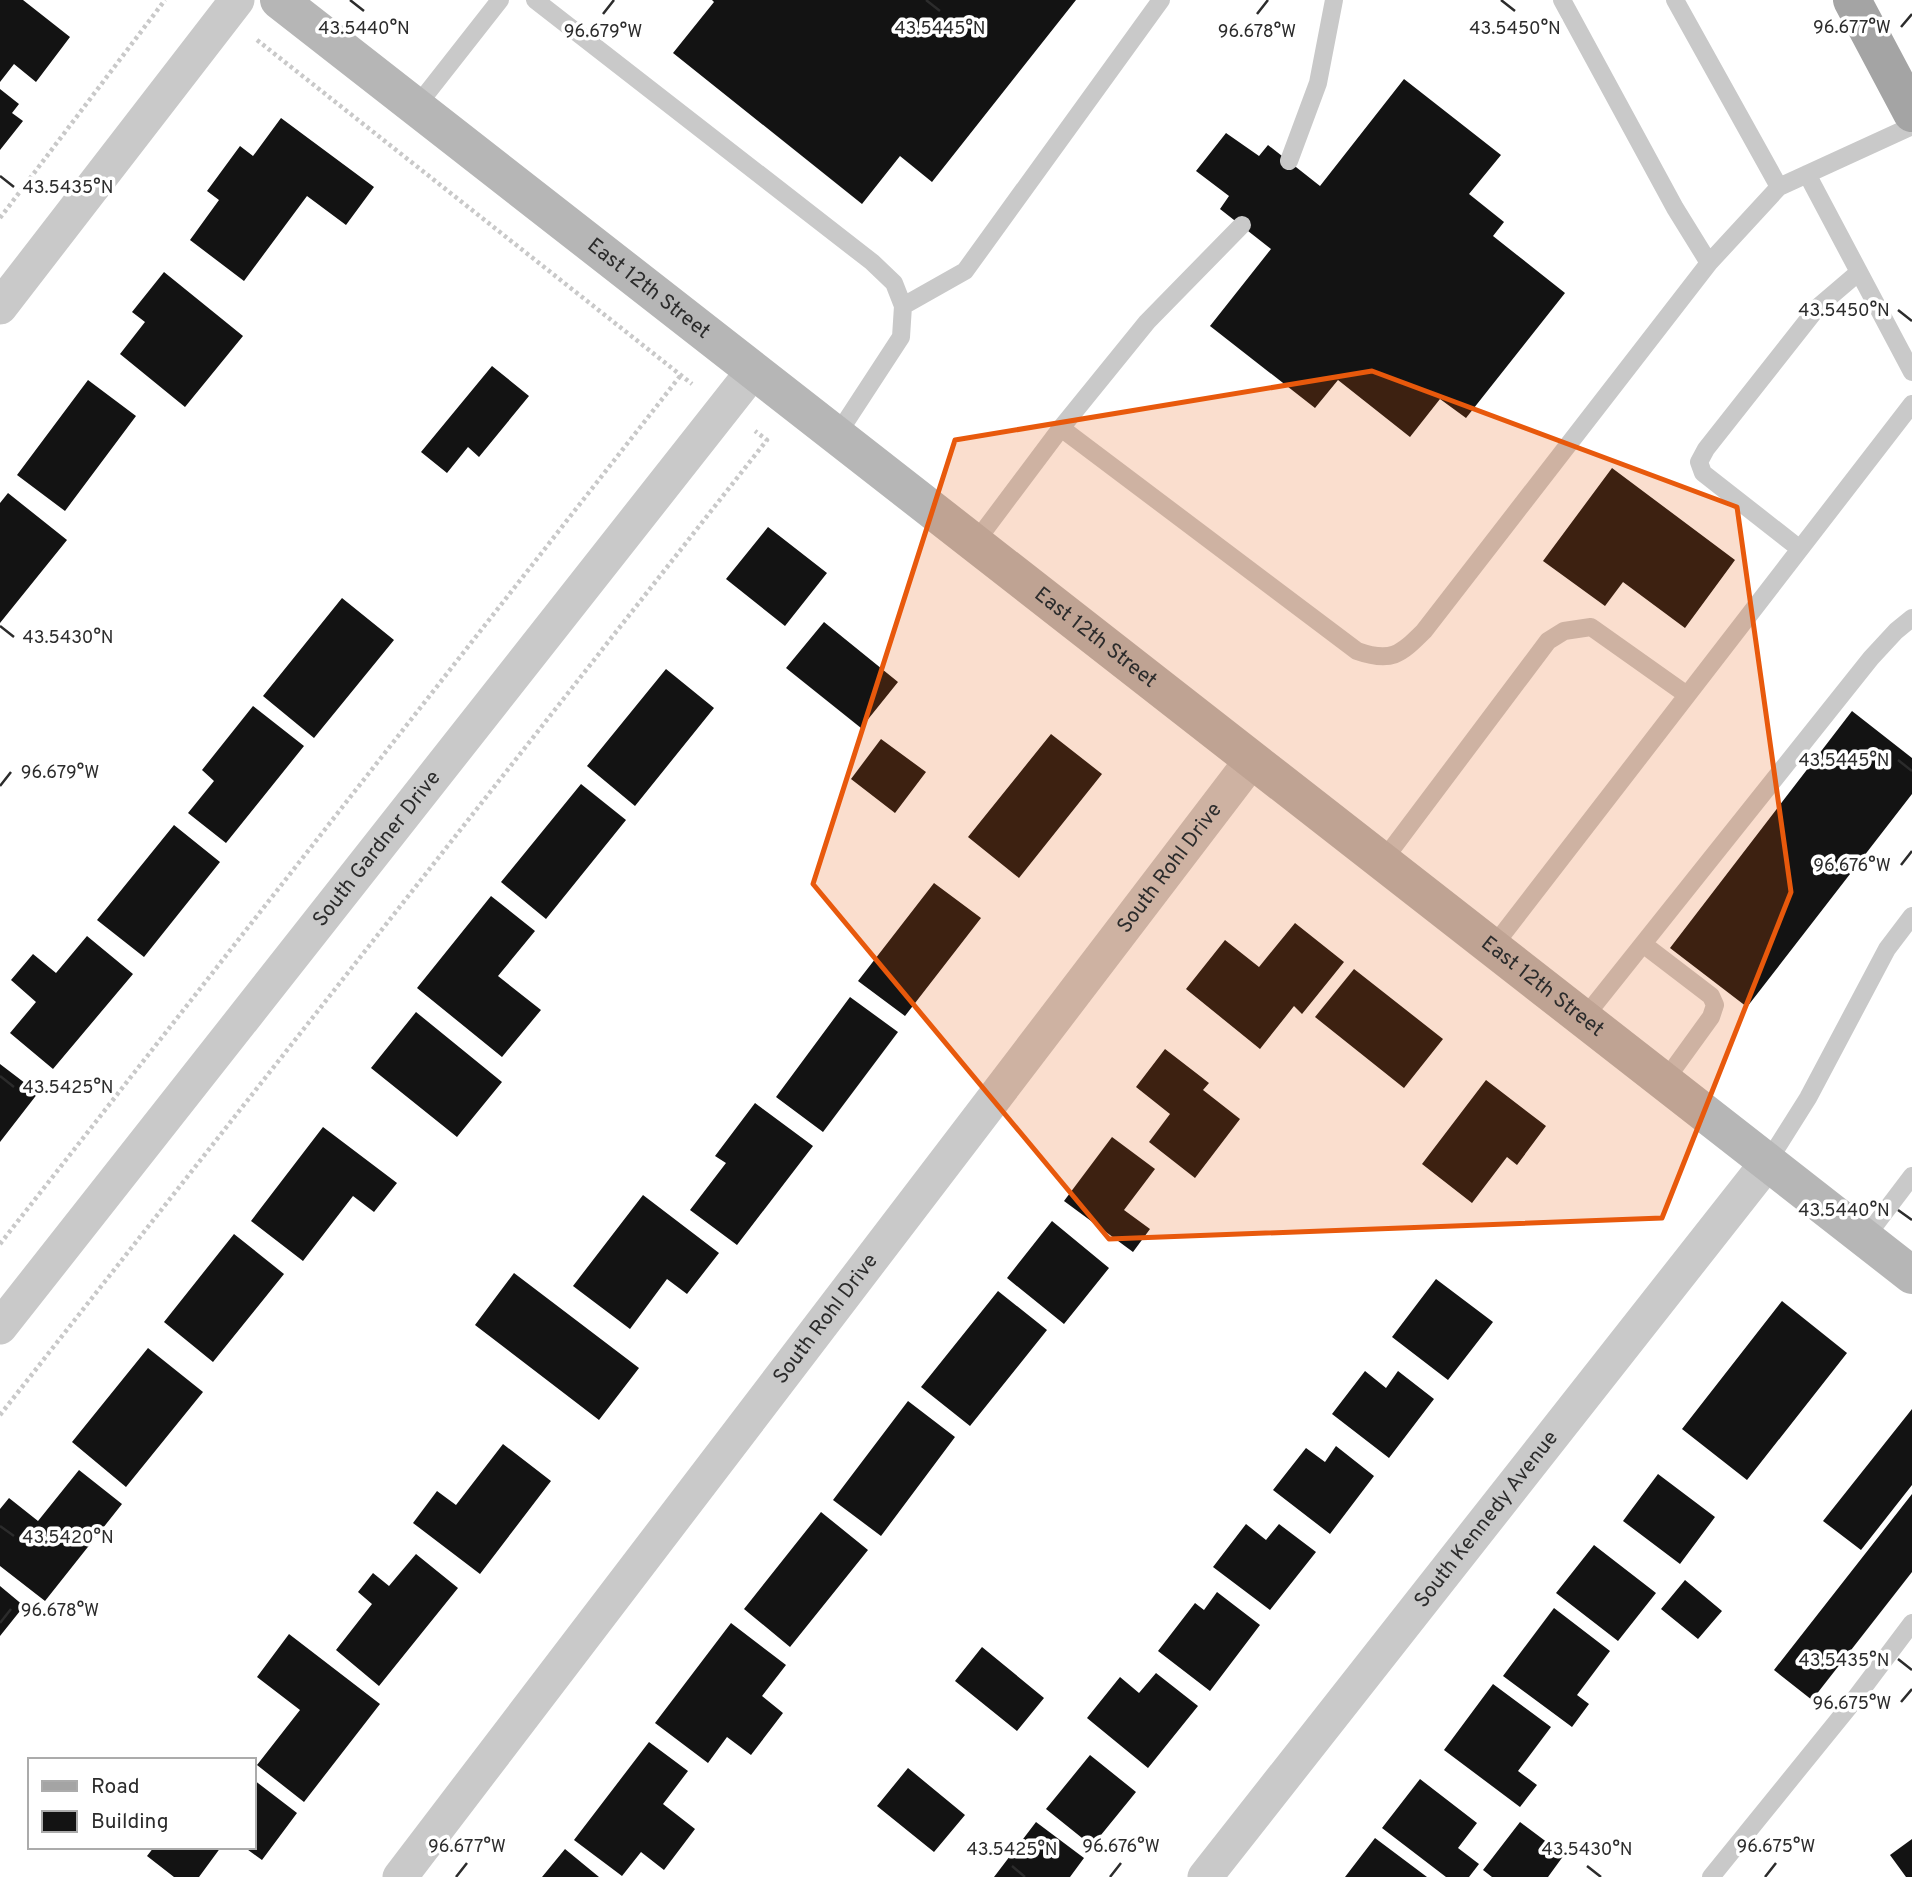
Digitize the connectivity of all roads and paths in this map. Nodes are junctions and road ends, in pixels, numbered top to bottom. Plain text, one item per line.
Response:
1 (165, 0) edge
2 (279, 0) edge
3 (500, 0) edge
4 (536, 0) edge
5 (1161, 0) edge
6 (1334, 0) edge
7 (1562, 0) edge
8 (1675, 0) edge
9 (1852, 0) edge
10 (231, 7) edge
11 (416, 107) junction
12 (1912, 113) edge
13 (1912, 126) edge
14 (1289, 161) dead end
15 (1807, 174) junction
16 (1779, 187) junction
17 (0, 218) edge
18 (1242, 225) dead end
19 (1709, 263) junction
20 (1859, 272) junction
21 (903, 306) junction
22 (0, 307) edge
23 (754, 370) junction
24 (1912, 372) edge
25 (681, 375) junction
26 (1912, 404) edge
27 (725, 409) junction
28 (1060, 428) junction
29 (837, 435) junction
30 (974, 544) junction
31 (1800, 549) junction
32 (1912, 618) edge
33 (1687, 695) junction
34 (1252, 760) junction
35 (1381, 862) junction
36 (1912, 916) edge
37 (1643, 944) junction
38 (1492, 948) junction
39 (1583, 1019) junction
40 (1664, 1082) junction
41 (1767, 1163) junction
42 (1912, 1176) edge
43 (1865, 1238) junction
44 (0, 1244) edge
45 (1912, 1275) edge
46 (0, 1327) edge
47 (0, 1415) edge
48 (1912, 1623) edge
49 (400, 1877) edge
50 (1205, 1877) edge
51 (1711, 1877) edge

1 - 17 path
2 - 11 street, East 12th Street
3 - 11 lane
4 - 21 lane
5 - 21 lane
6 - 14 lane
7 - 19 lane
8 - 16 lane
9 - 12 main road
10 - 22 street
10 - 25 path
11 - 23 street, East 12th Street
13 - 15 lane
15 - 16 lane
15 - 20 lane
16 - 19 lane
18 - 28 lane
19 - 28 lane
20 - 24 lane
20 - 31 lane
21 - 29 lane
23 - 27 street, South Gardner Drive
23 - 29 street, East 12th Street
25 - 27 path
25 - 44 path
26 - 31 lane
27 - 46 street, South Gardner Drive
27 - 47 path
28 - 30 lane
29 - 30 street, East 12th Street
30 - 34 street, East 12th Street
31 - 33 lane
32 - 37 lane
33 - 35 lane
33 - 38 lane
34 - 35 street, East 12th Street
34 - 49 street, South Rohl Drive
35 - 38 street, East 12th Street
36 - 41 lane
37 - 39 lane
37 - 40 lane
38 - 39 street, East 12th Street
39 - 40 street, East 12th Street
40 - 41 street, East 12th Street
41 - 43 street, East 12th Street
41 - 50 street, South Kennedy Avenue
42 - 43 lane
43 - 45 street, East 12th Street
48 - 51 lane

